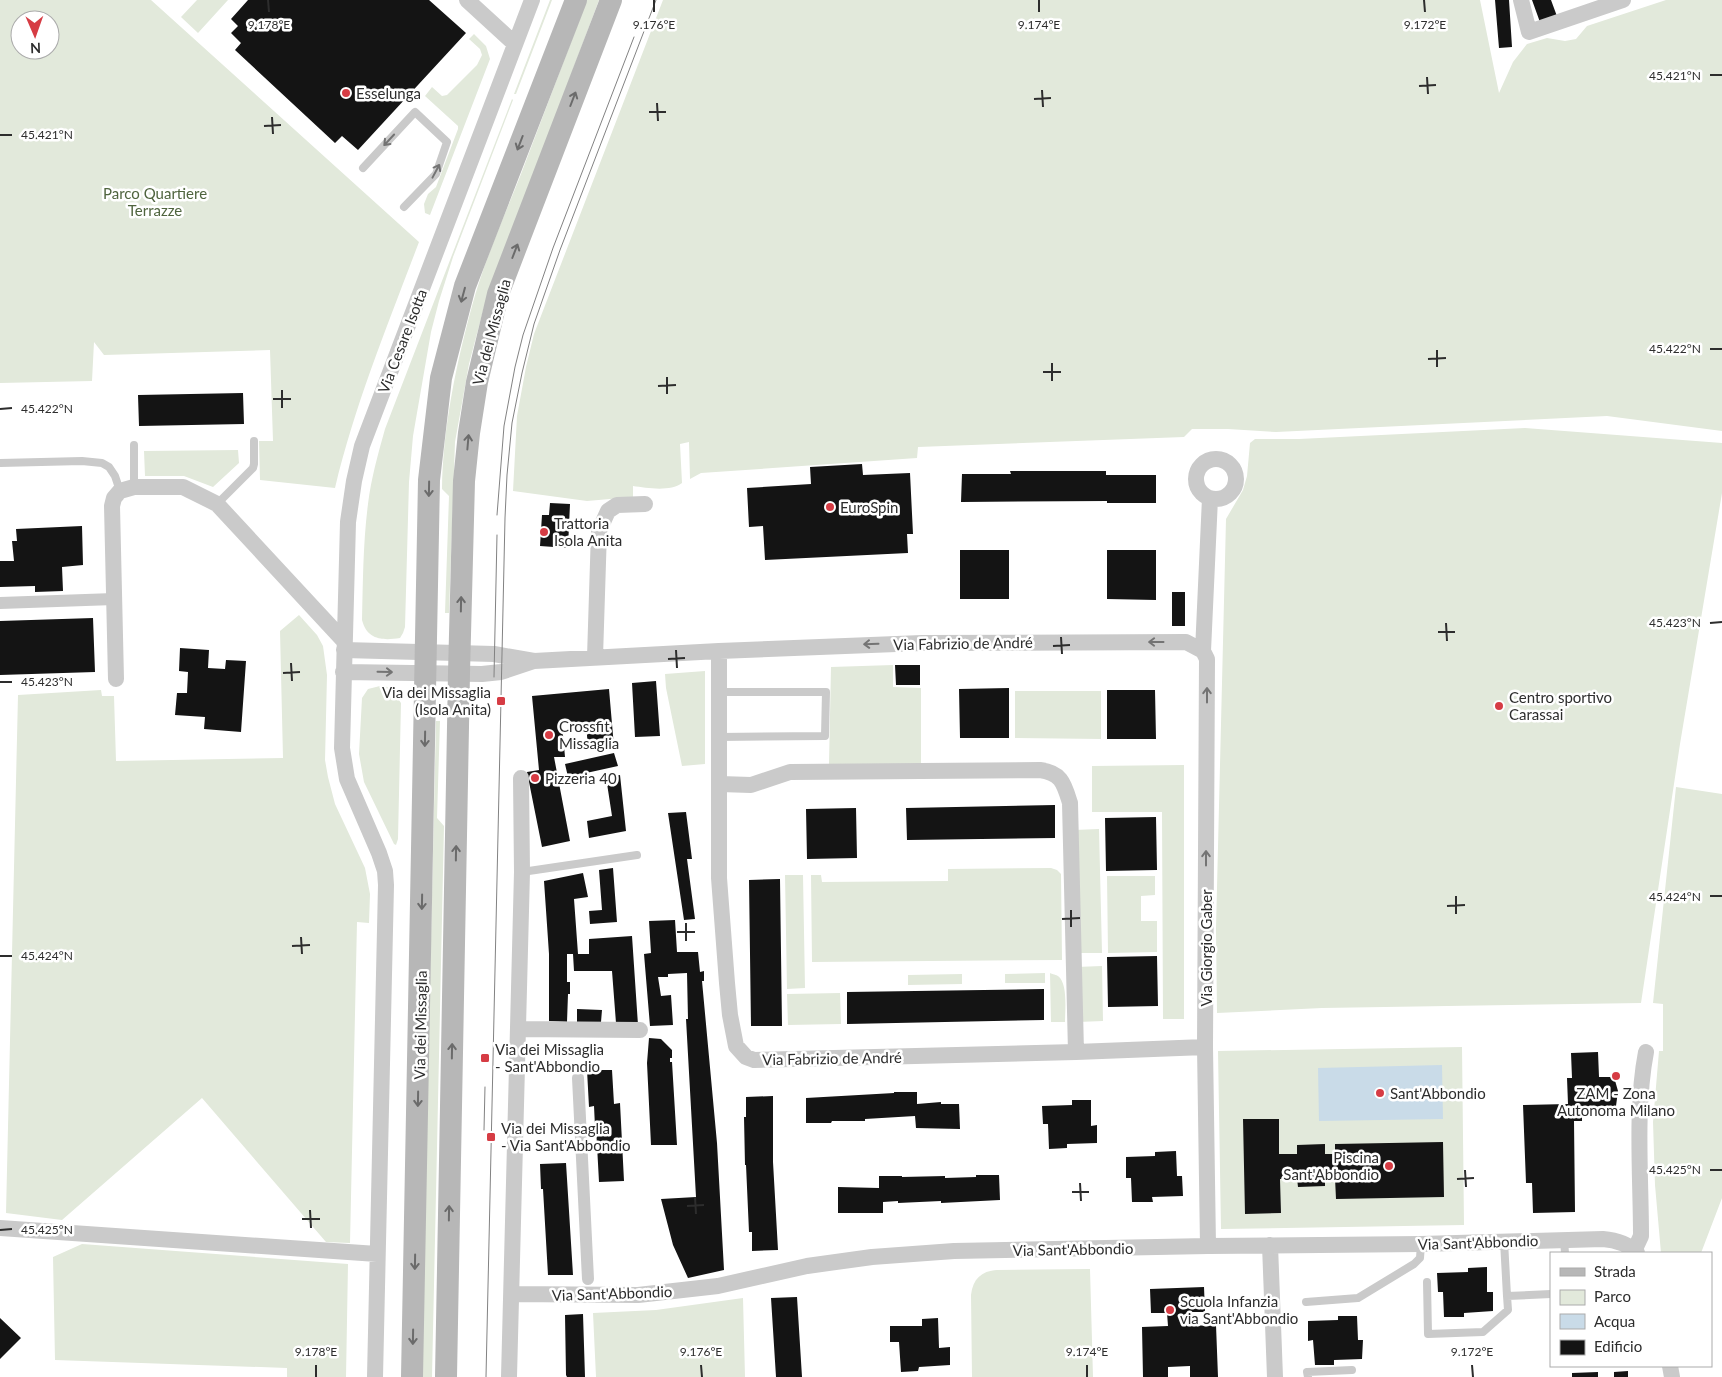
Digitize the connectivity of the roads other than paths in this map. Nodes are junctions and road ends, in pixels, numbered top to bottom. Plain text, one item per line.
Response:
1 (467, 0) edge
2 (532, 0) edge
3 (576, 0) edge
4 (611, 0) edge
5 (1521, 0) edge
6 (1623, 0) edge
7 (515, 44) junction
8 (363, 168) dead end
9 (404, 207) dead end
10 (254, 442) dead end
11 (134, 445) dead end
12 (0, 463) edge
13 (127, 489) junction
14 (1210, 498) dead end
15 (217, 504) junction
16 (645, 504) dead end
17 (114, 599) junction
18 (0, 602) edge
19 (344, 646) junction
20 (718, 651) junction
21 (1203, 651) junction
22 (595, 657) junction
23 (427, 663) junction
24 (460, 663) junction
25 (344, 672) junction
26 (116, 679) dead end
27 (719, 692) junction
28 (720, 737) junction
29 (521, 778) dead end
30 (720, 784) junction
31 (637, 855) dead end
32 (522, 872) junction
33 (518, 1029) junction
34 (640, 1030) dead end
35 (1205, 1047) junction
36 (1076, 1052) junction
37 (1646, 1052) dead end
38 (578, 1078) dead end
39 (0, 1228) edge
40 (1504, 1241) junction
41 (1421, 1244) junction
42 (1270, 1245) junction
43 (1208, 1246) junction
44 (1564, 1247) edge
45 (1636, 1252) edge
46 (377, 1254) junction
47 (588, 1279) dead end
48 (1427, 1282) dead end
49 (512, 1294) junction
50 (1550, 1294) edge
51 (1507, 1296) junction
52 (1306, 1302) dead end
53 (1352, 1370) dead end
54 (375, 1377) edge
55 (412, 1377) edge
56 (446, 1377) edge
57 (510, 1377) edge
58 (1275, 1377) edge
59 (1308, 1377) edge

1 - 7 street
2 - 7 street, Via Cesare Isotta
3 -> 23 main road, Via dei Missaglia
24 -> 4 main road, Via dei Missaglia
5 - 6 street
7 - 19 street, Via Cesare Isotta
9 -> 8 lane
10 - 15 lane
11 - 13 lane
12 - 13 lane
13 - 15 street
13 - 17 street
14 - 21 street
15 - 19 street
16 - 22 street
17 - 18 street
17 - 26 street
19 - 23 street
19 - 25 street
21 -> 20 street, Via Fabrizio de André
20 - 22 street, Via Fabrizio de André
20 - 27 street, Via Fabrizio de André
35 -> 21 street, Via Giorgio Gaber
22 - 24 street, Via Fabrizio de André
23 - 24 street
25 -> 23 street
23 -> 55 main road, Via dei Missaglia
56 -> 24 main road, Via dei Missaglia
25 - 46 street
27 - 28 street, Via Fabrizio de André
27 - 28 lane
28 - 30 street, Via Fabrizio de André
29 - 32 street
30 - 36 street, Via Fabrizio de André
30 - 36 street
31 - 32 lane
32 - 33 street
33 - 34 street
33 - 49 street
35 - 36 street, Via Fabrizio de André
35 - 43 street, Via Giorgio Gaber
37 - 45 street, Via Sant'Abbondio
38 - 47 street
39 - 46 street
40 - 41 street, Via Sant'Abbondio
40 - 44 street, Via Sant'Abbondio
40 - 51 lane
41 - 42 street, Via Sant'Abbondio
41 - 52 lane
42 - 43 street, Via Sant'Abbondio
42 - 58 street
43 - 49 street, Via Sant'Abbondio
44 - 45 street, Via Sant'Abbondio
46 - 54 street
48 - 51 lane
49 - 57 street
50 - 51 lane
53 - 59 lane

